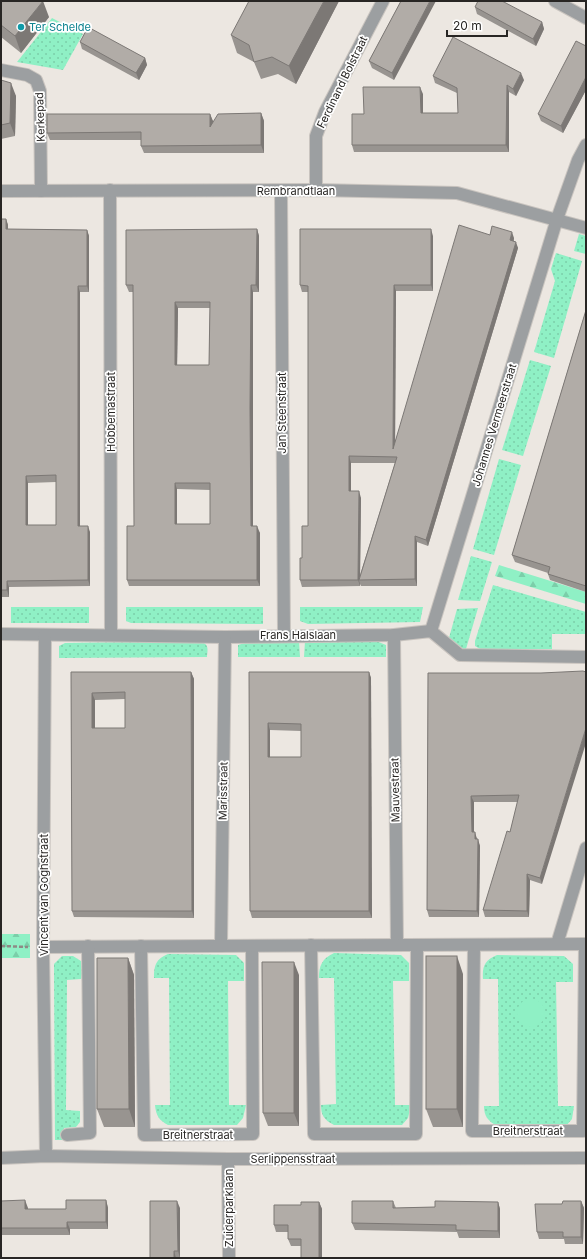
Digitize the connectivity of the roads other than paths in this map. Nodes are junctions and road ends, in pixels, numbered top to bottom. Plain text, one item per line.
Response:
1 (383, 1) edge
2 (555, 1) edge
3 (586, 18) edge
4 (1, 70) edge
5 (586, 145) edge
6 (110, 190) junction
7 (316, 190) junction
8 (1, 191) edge
9 (41, 191) junction
10 (281, 191) junction
11 (557, 219) junction
12 (586, 228) edge
13 (431, 631) junction
14 (1, 634) edge
15 (45, 635) junction
16 (111, 635) junction
17 (284, 635) junction
18 (394, 635) junction
19 (225, 637) junction
20 (586, 657) edge
21 (586, 848) edge
22 (557, 944) junction
23 (586, 944) edge
24 (311, 945) junction
25 (397, 945) junction
26 (417, 945) junction
27 (474, 945) junction
28 (88, 946) junction
29 (141, 946) junction
30 (222, 946) junction
31 (252, 946) junction
32 (43, 947) junction
33 (67, 1135) dead end
34 (46, 1156) junction
35 (1, 1158) edge
36 (586, 1158) edge
37 (228, 1159) junction
38 (229, 1258) edge

1 - 7 street, Ferdinand Bolstraat
2 - 3 street
4 - 9 street, Kerkepad
5 - 11 street, Johannes Vermeerstraat
6 - 9 street, Rembrandtlaan
6 - 10 street, Rembrandtlaan
6 - 16 street, Hobbemastraat
7 - 10 street, Rembrandtlaan
7 - 11 street, Rembrandtlaan
8 - 9 street, Rembrandtlaan
10 - 17 street, Jan Steenstraat
11 - 12 street, Rembrandtlaan
11 - 13 street, Johannes Vermeerstraat
13 - 18 street, Frans Halslaan
13 - 20 street
14 - 15 street, Frans Halslaan
15 - 16 street, Frans Halslaan
15 - 32 street, Vincent van Goghstraat
16 - 19 street, Frans Halslaan
17 - 18 street, Frans Halslaan
17 - 19 street, Frans Halslaan
18 - 25 street, Mauvestraat
19 - 30 street, Marisstraat
21 - 22 street
22 - 23 street, Breitnerstraat
22 - 27 street, Breitnerstraat
23 - 27 street, Breitnerstraat
24 - 25 street, Breitnerstraat
24 - 26 street
24 - 31 street, Breitnerstraat
25 - 26 street, Breitnerstraat
26 - 27 street, Breitnerstraat
28 - 29 street, Breitnerstraat
28 - 32 street, Breitnerstraat
28 - 33 street
29 - 30 street, Breitnerstraat
29 - 31 street, Breitnerstraat
30 - 31 street, Breitnerstraat
32 - 34 street, Vincent van Goghstraat
34 - 35 street, Serlippensstraat
34 - 37 street, Serlippensstraat
36 - 37 street, Serlippensstraat
37 - 38 street, Zuiderparklaan

